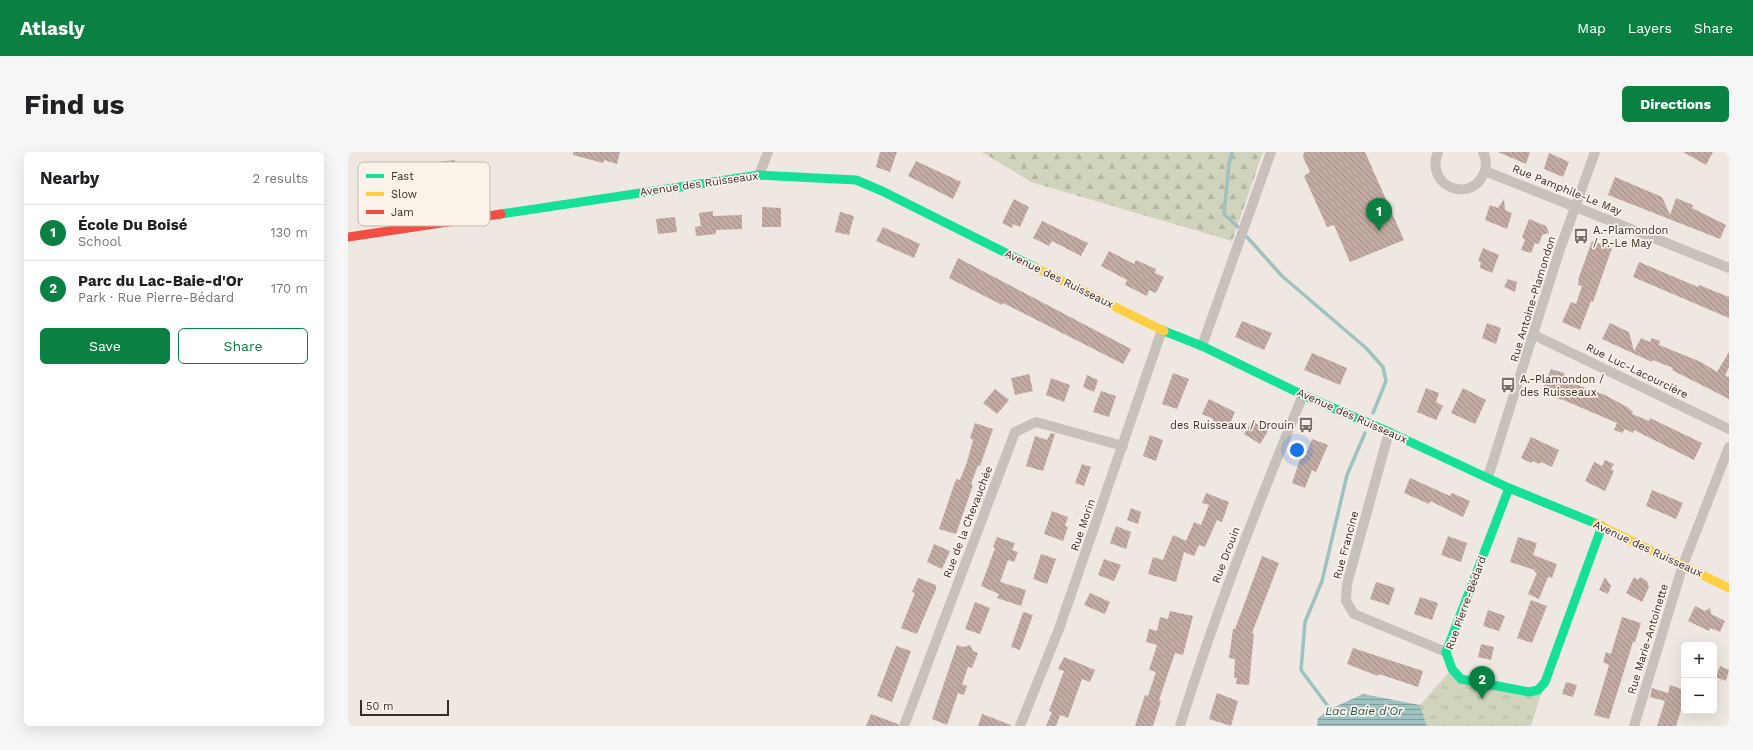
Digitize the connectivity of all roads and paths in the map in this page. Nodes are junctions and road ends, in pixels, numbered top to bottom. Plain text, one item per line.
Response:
1 (768, 152) edge
2 (1271, 152) edge
3 (1438, 152) edge
4 (1483, 152) edge
5 (1595, 152) edge
6 (1485, 171) junction
7 (759, 175) junction
8 (1576, 207) junction
9 (490, 216) edge
10 (421, 226) edge
11 (348, 237) edge
12 (1729, 268) edge
13 (1162, 330) junction
14 (1534, 335) junction
15 (1202, 346) junction
16 (1303, 395) junction
17 (1729, 429) edge
18 (1389, 432) junction
19 (1123, 446) junction
20 (1729, 447) edge
21 (1488, 477) junction
22 (1509, 488) junction
23 (1602, 526) junction
24 (1683, 565) junction
25 (1729, 588) edge
26 (1446, 652) junction
27 (904, 726) edge
28 (1020, 726) edge
29 (1180, 726) edge
30 (1634, 726) edge

1 - 7 street
2 - 15 street
3 - 6 street
4 - 6 street
5 - 8 street, Rue Antoine-Plamondon
6 - 8 street, Rue Pamphile-Le May
7 - 9 street, Avenue des Ruisseaux
7 - 13 street, Avenue des Ruisseaux
8 - 12 street, Rue Pamphile-Le May
8 - 14 street, Rue Antoine-Plamondon
10 - 11 street, Avenue des Ruisseaux
13 - 15 street, Avenue des Ruisseaux
13 - 19 street, Rue Morin
14 - 17 street, Rue Luc-Lacourcière
14 - 21 street, Rue Antoine-Plamondon
15 - 16 street, Avenue des Ruisseaux
16 - 18 street, Avenue des Ruisseaux
16 - 29 street, Rue Drouin
18 - 21 street, Avenue des Ruisseaux
18 - 26 street, Rue Francine
19 - 27 street, Rue de la Chevauchée
19 - 28 street, Rue Morin
20 - 24 street, Rue Marie-Antoinette
21 - 22 street, Avenue des Ruisseaux
22 - 23 street, Avenue des Ruisseaux
22 - 26 street, Rue Pierre-Bédard
23 - 24 street, Avenue des Ruisseaux
23 - 26 street, Rue Pierre-Bédard
24 - 25 street, Avenue des Ruisseaux
24 - 30 street, Rue Marie-Antoinette

